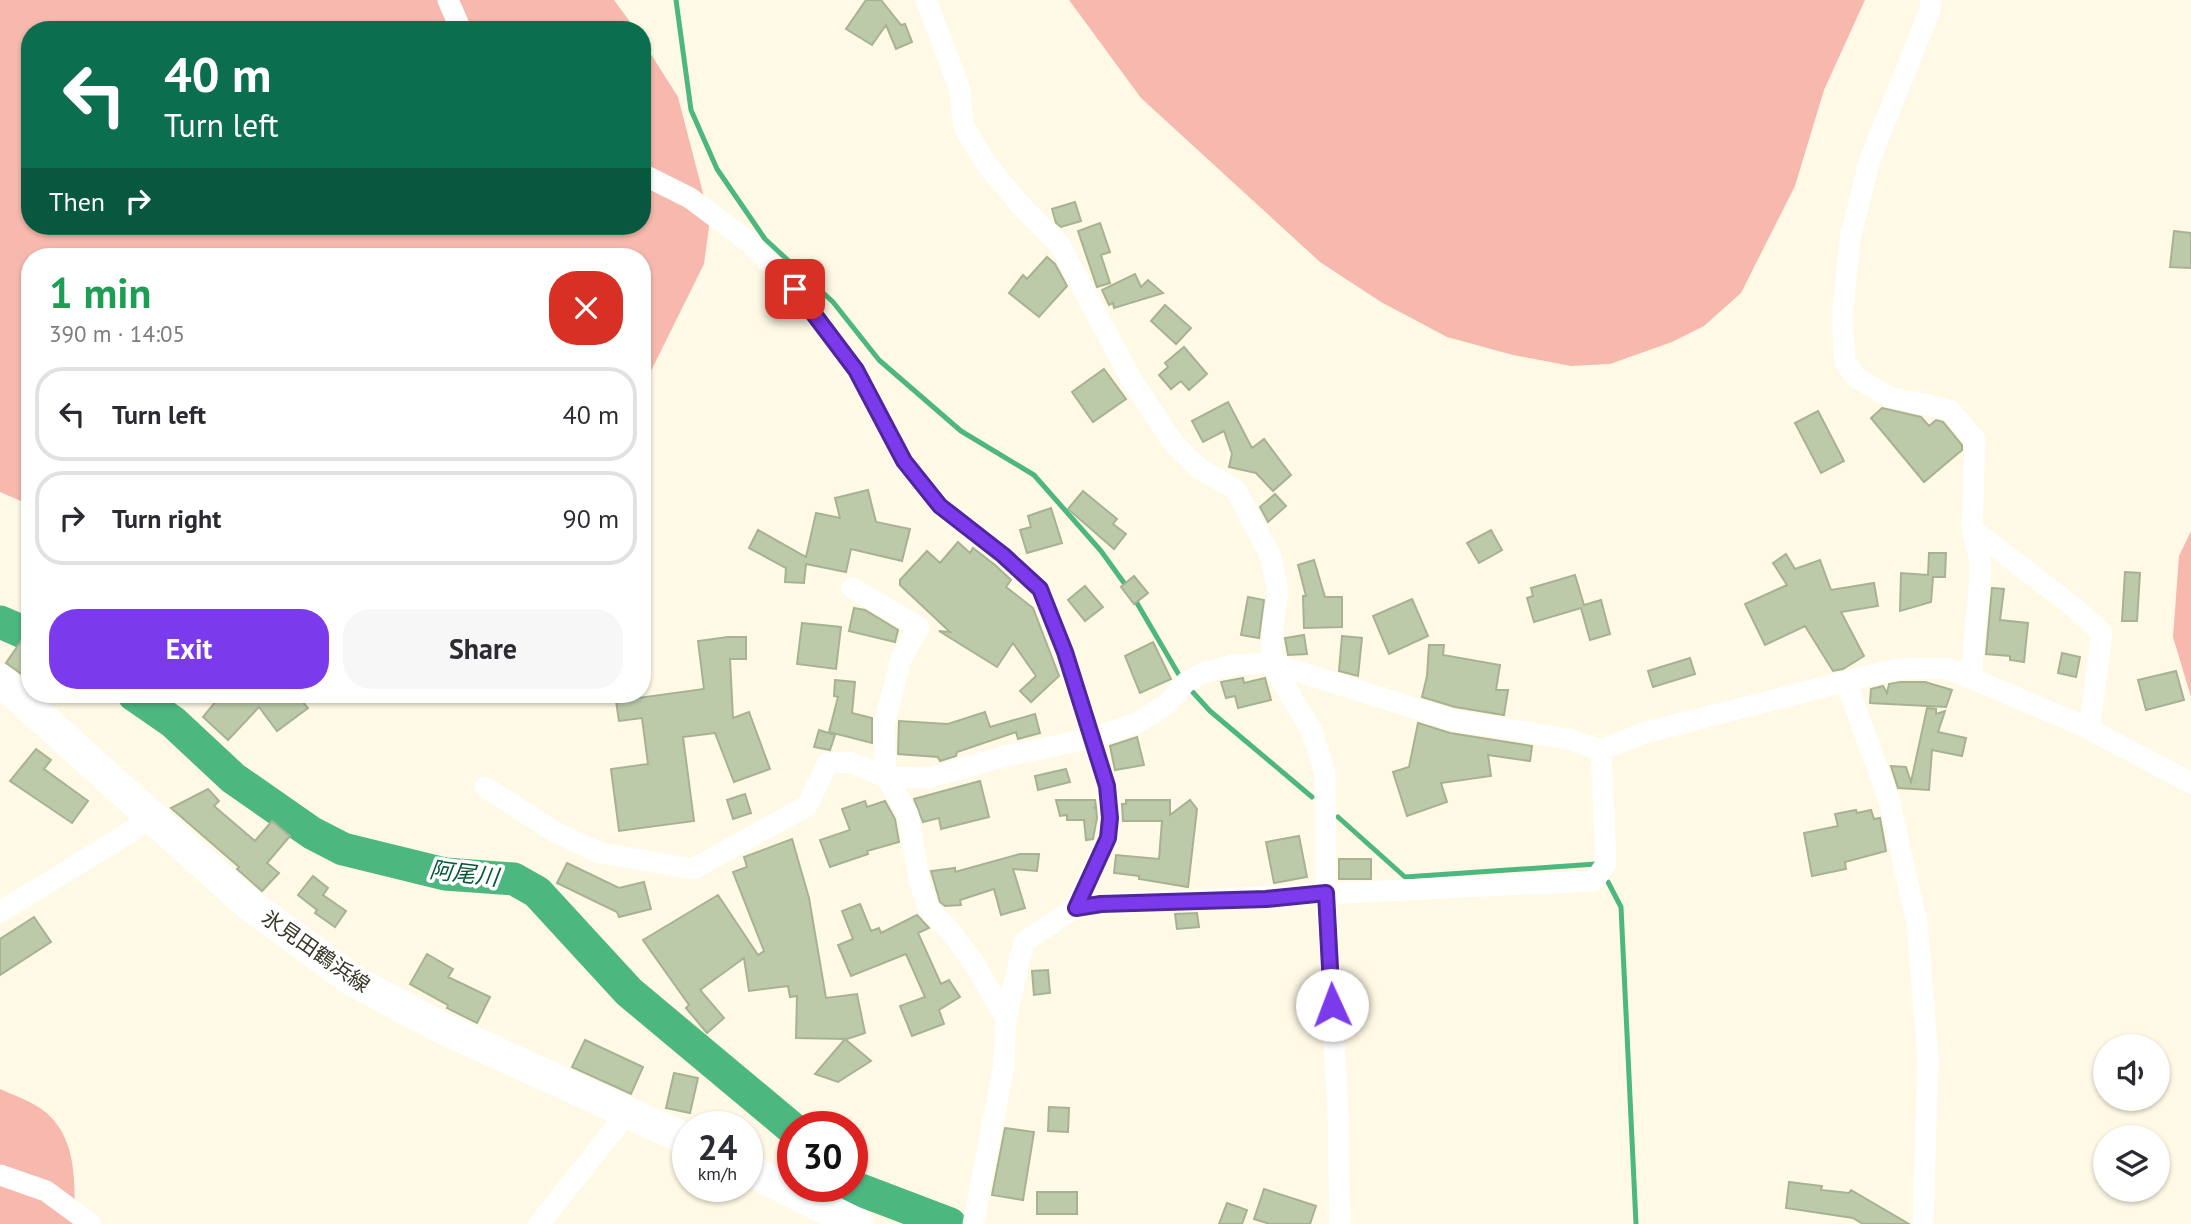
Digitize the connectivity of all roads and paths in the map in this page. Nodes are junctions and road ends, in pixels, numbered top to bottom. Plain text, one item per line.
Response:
1 (447, 0) edge
2 (926, 0) edge
3 (1931, 0) edge
4 (457, 21) edge
5 (651, 178) edge
6 (1972, 529) junction
7 (852, 588) dead end
8 (1271, 663) junction
9 (1971, 677) junction
10 (0, 680) edge
11 (1846, 682) junction
12 (21, 699) edge
13 (26, 703) edge
14 (2090, 729) junction
15 (1091, 738) junction
16 (1601, 750) junction
17 (886, 777) junction
18 (2191, 783) edge
19 (485, 787) dead end
20 (151, 816) junction
21 (1326, 893) junction
22 (1076, 908) junction
23 (0, 912) edge
24 (1006, 1018) junction
25 (628, 1112) junction
26 (672, 1133) edge
27 (0, 1175) edge
28 (763, 1177) edge
29 (975, 1216) edge
30 (91, 1224) edge
31 (539, 1224) edge
32 (857, 1224) edge
33 (1340, 1224) edge
34 (1923, 1224) edge

1 - 4 street
2 - 8 street
3 - 6 street
5 - 15 street
6 - 9 street
6 - 14 street
7 - 17 street
8 - 15 street
8 - 16 street
8 - 21 street
9 - 11 street
9 - 14 street
10 - 12 main road, 氷見田鶴浜線
11 - 16 street
11 - 34 street
13 - 20 main road, 氷見田鶴浜線
14 - 18 street
15 - 17 street
15 - 22 street
16 - 21 street
17 - 19 street
17 - 24 street
20 - 23 street
20 - 25 main road, 氷見田鶴浜線
21 - 22 street
21 - 33 street
22 - 24 street
24 - 29 street
25 - 26 main road, 氷見田鶴浜線
25 - 31 street
27 - 30 street
28 - 32 main road

